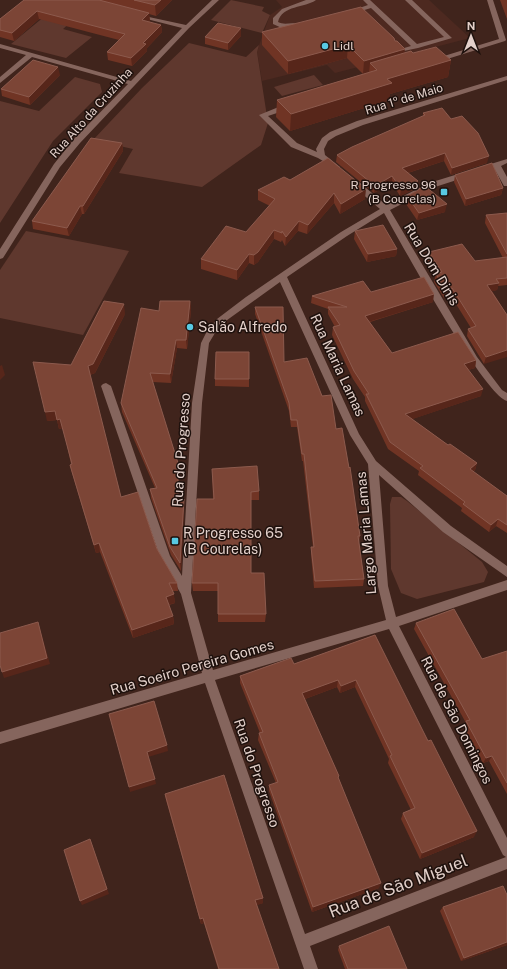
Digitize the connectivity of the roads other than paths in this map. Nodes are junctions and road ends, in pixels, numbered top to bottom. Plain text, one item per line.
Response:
1 (216, 0) edge
2 (312, 0) edge
3 (366, 0) edge
4 (408, 0) edge
5 (490, 0) edge
6 (373, 6) junction
7 (126, 12) edge
8 (343, 14) edge
9 (299, 24) edge
10 (186, 27) junction
11 (0, 46) edge
12 (416, 47) junction
13 (396, 52) edge
14 (30, 55) junction
15 (428, 58) edge
16 (507, 78) edge
17 (0, 81) edge
18 (132, 83) junction
19 (293, 105) edge
20 (321, 156) junction
21 (507, 161) edge
22 (496, 164) junction
23 (507, 184) edge
24 (385, 209) junction
25 (0, 256) edge
26 (282, 276) junction
27 (106, 386) dead end
28 (507, 398) edge
29 (373, 464) junction
30 (507, 572) edge
31 (507, 585) edge
32 (186, 593) junction
33 (392, 623) junction
34 (209, 678) junction
35 (0, 738) edge
36 (507, 851) edge
37 (507, 863) edge
38 (302, 942) junction
39 (311, 969) edge

1 - 10 street, Rua Alto da Cruzinha
2 - 9 street
3 - 6 street
4 - 12 street
5 - 15 street
6 - 8 street
6 - 12 street
7 - 10 street
10 - 18 street, Rua Alto da Cruzinha
11 - 14 street
12 - 13 street
14 - 17 street
14 - 18 street
16 - 20 street, Rua 1º de Maio
18 - 25 street, Rua Alto da Cruzinha
19 - 20 street, Rua Dom Dinis
20 - 24 street, Rua Dom Dinis
21 - 22 street, Rua do Progresso
22 - 23 street
22 - 24 street, Rua do Progresso
24 - 26 street, Rua do Progresso
24 - 28 street, Rua Dom Dinis
26 - 29 street, Rua Maria Lamas
26 - 32 street, Rua do Progresso
27 - 32 street
29 - 30 street, Largo Maria Lamas
29 - 33 street, Largo Maria Lamas
31 - 33 street
32 - 34 street, Rua do Progresso
33 - 34 street, Rua Soeiro Pereira Gomes
33 - 36 street, Rua de São Domingos
34 - 35 street, Rua Soeiro Pereira Gomes
34 - 38 street, Rua do Progresso
37 - 38 street, Rua de São Miguel
38 - 39 street, Rua do Progresso

